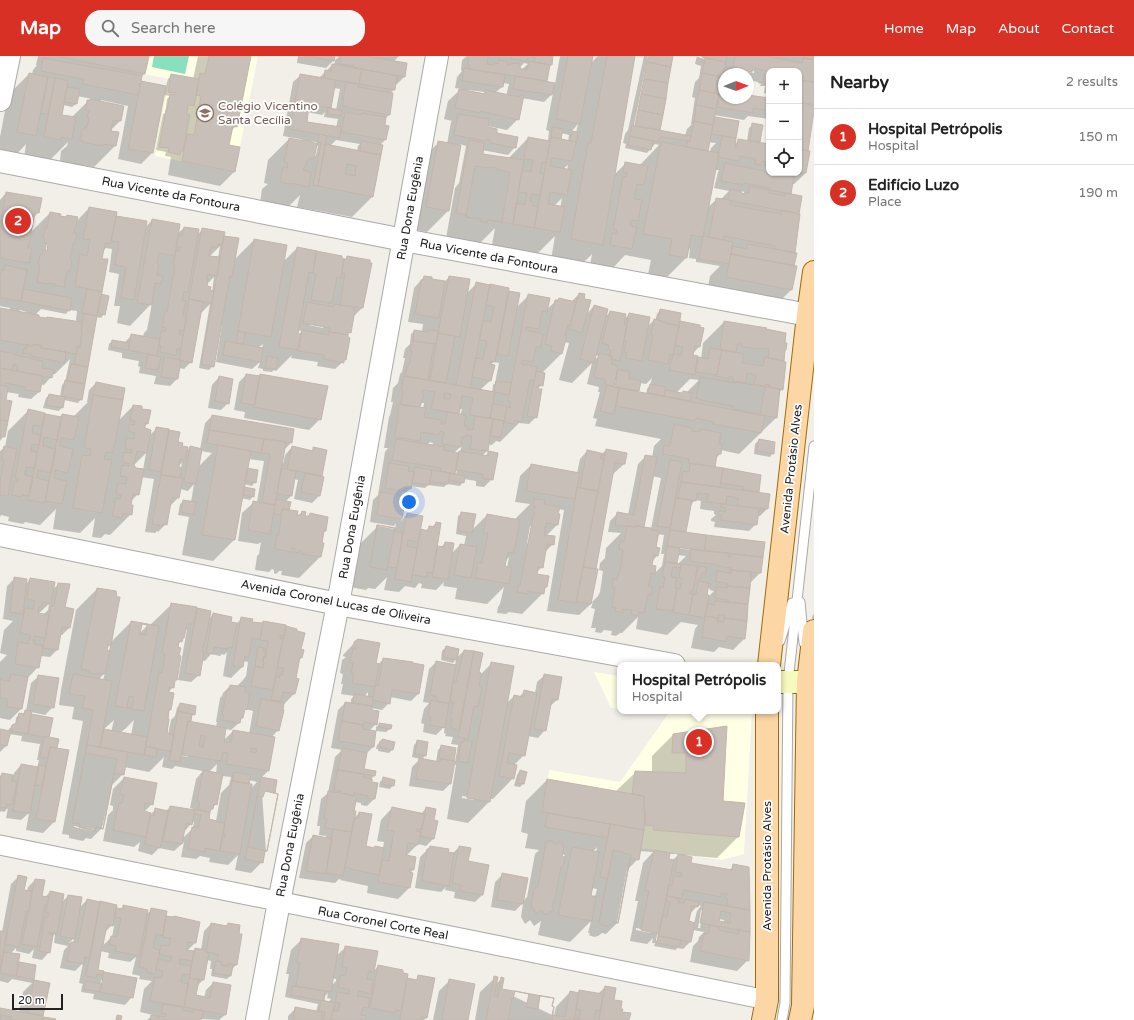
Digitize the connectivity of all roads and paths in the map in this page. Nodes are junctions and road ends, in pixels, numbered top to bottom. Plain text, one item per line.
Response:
1 (9, 56) edge
2 (437, 56) edge
3 (0, 100) edge
4 (0, 161) edge
5 (404, 240) junction
6 (814, 272) edge
7 (811, 316) edge
8 (814, 446) edge
9 (0, 535) edge
10 (798, 585) junction
11 (338, 604) junction
12 (814, 631) edge
13 (657, 662) edge
14 (769, 662) edge
15 (774, 662) edge
16 (797, 682) edge
17 (767, 714) edge
18 (0, 845) edge
19 (279, 902) junction
20 (765, 1010) edge
21 (257, 1020) edge
22 (782, 1020) edge
23 (800, 1020) edge

1 - 3 street
2 - 5 street, Rua Dona Eugênia
4 - 5 street, Rua Vicente da Fontoura
5 - 7 street, Rua Vicente da Fontoura
5 - 11 street, Rua Dona Eugênia
6 - 7 main road, Avenida Protásio Alves
7 - 14 main road, Avenida Protásio Alves
8 - 10 lane
9 - 11 street, Avenida Coronel Lucas de Oliveira
10 - 15 lane
10 - 16 lane
10 - 16 lane
11 - 13 street, Avenida Coronel Lucas de Oliveira
11 - 19 street, Rua Dona Eugênia
12 - 16 main road
16 - 22 lane
16 - 23 main road
17 - 20 main road, Avenida Protásio Alves
18 - 19 street, Rua Coronel Corte Real
19 - 20 street, Rua Coronel Corte Real
19 - 21 street, Rua Dona Eugênia

